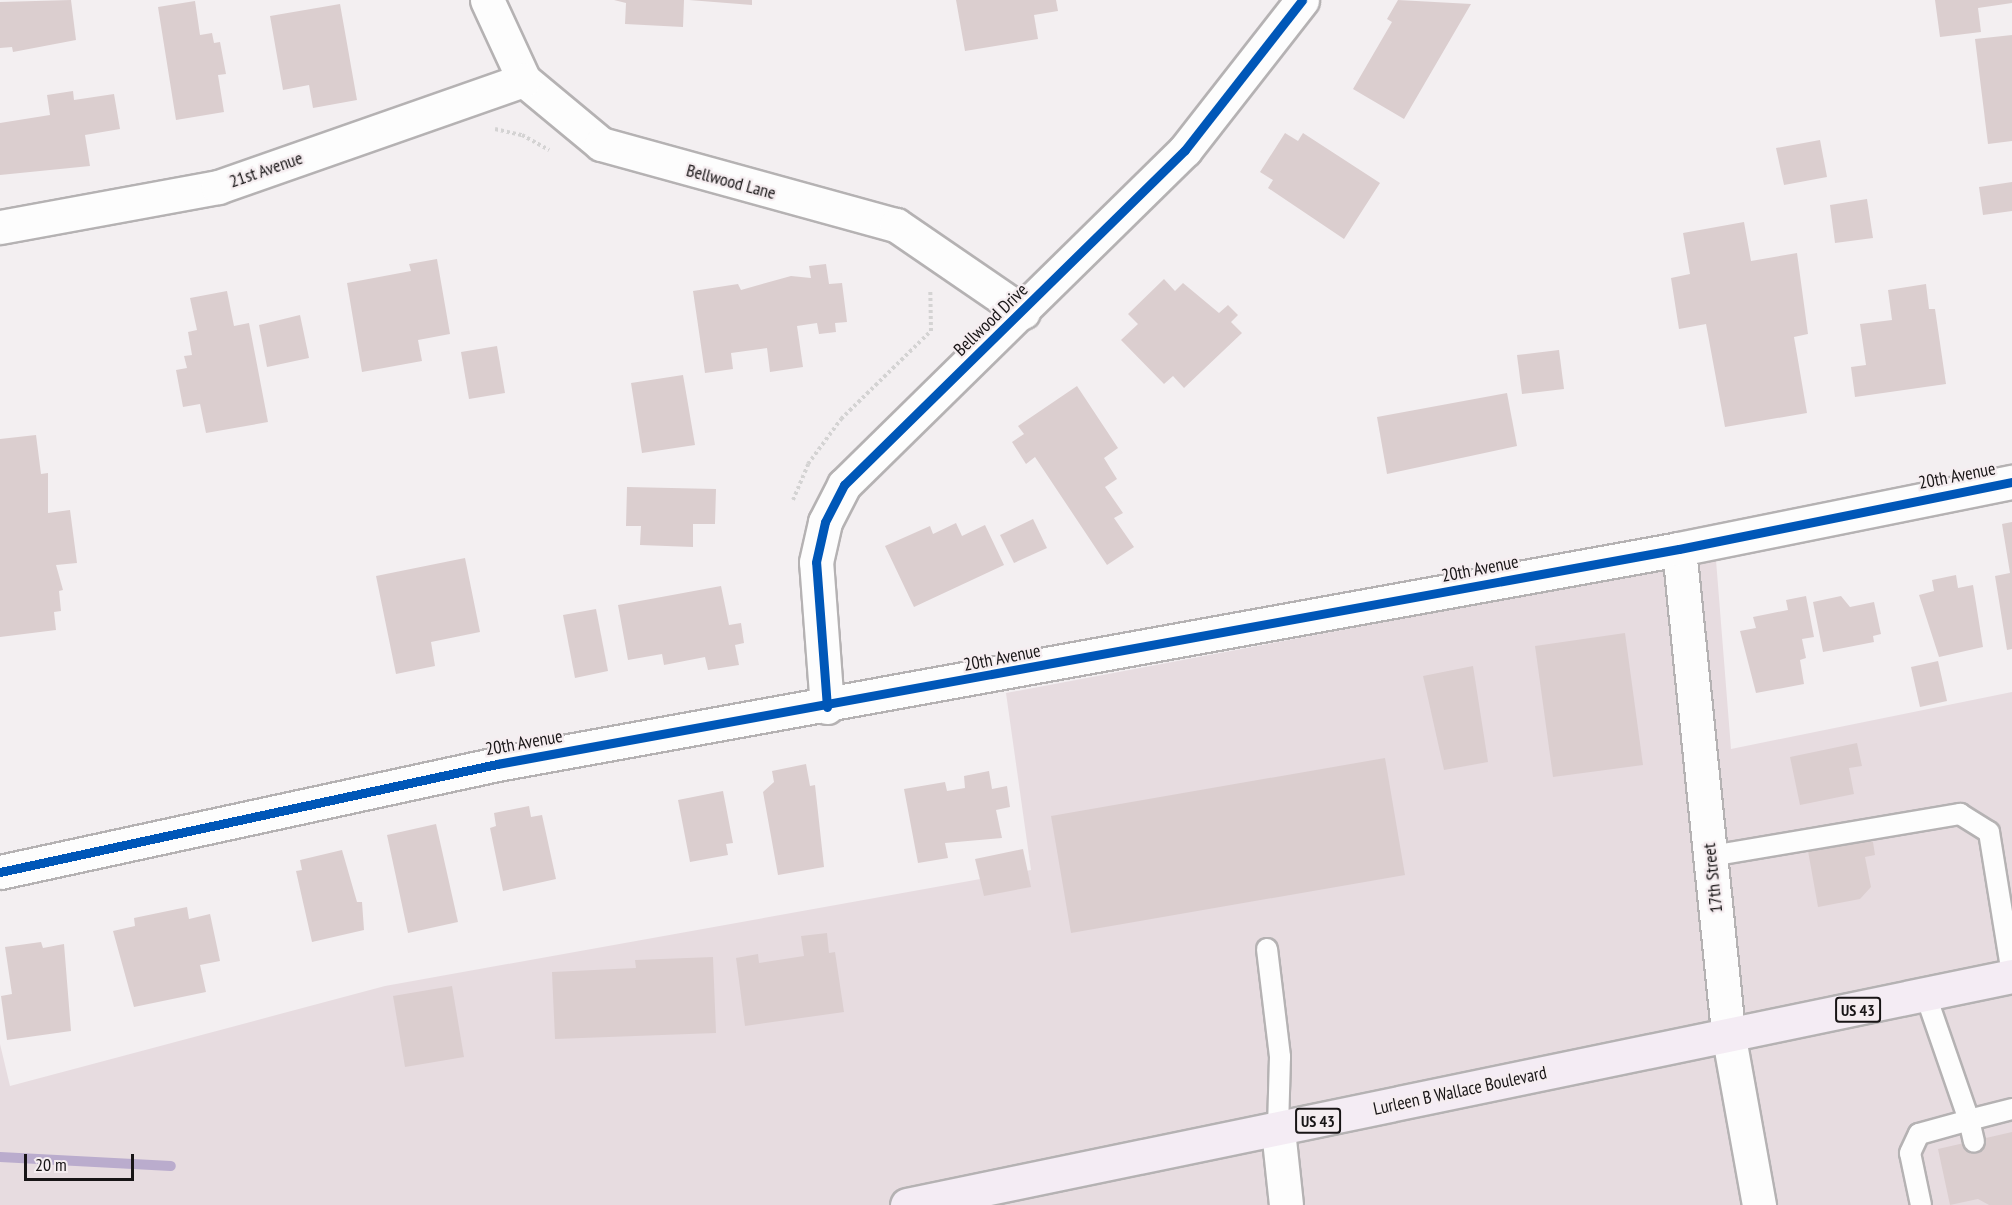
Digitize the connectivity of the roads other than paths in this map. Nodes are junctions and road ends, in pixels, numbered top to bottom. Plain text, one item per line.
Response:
1 (487, 0) edge
2 (1302, 0) edge
3 (524, 80) junction
4 (0, 227) edge
5 (1023, 312) junction
6 (2012, 482) edge
7 (1679, 549) junction
8 (827, 707) junction
9 (1711, 856) junction
10 (0, 872) edge
11 (2007, 888) edge
12 (1268, 949) dead end
13 (2012, 975) edge
14 (1926, 996) junction
15 (1729, 1038) junction
16 (2012, 1109) edge
17 (1969, 1120) junction
18 (1278, 1130) junction
19 (1974, 1141) dead end
20 (907, 1205) edge
21 (1286, 1205) edge
22 (1759, 1205) edge
23 (1921, 1205) edge

1 - 3 street, Bellwood Lane
2 - 5 street, Bellwood Drive
3 - 4 street, 21st Avenue
3 - 5 street, Bellwood Lane
5 - 8 street, Bellwood Drive
6 - 7 street, 20th Avenue
7 - 8 street, 20th Avenue
7 - 9 street, 17th Street
8 - 10 street, 20th Avenue
9 - 11 lane
9 - 15 street, 17th Street
11 - 13 lane
12 - 18 lane
13 - 14 highway, Lurleen B Wallace Boulevard / US 43
14 - 15 highway, Lurleen B Wallace Boulevard / US 43
14 - 17 lane
15 - 18 highway, Lurleen B Wallace Boulevard / US 43
15 - 22 street, 17th Street
16 - 17 lane
17 - 19 lane
17 - 23 lane
18 - 20 highway, Lurleen B Wallace Boulevard / US 43
18 - 21 street

